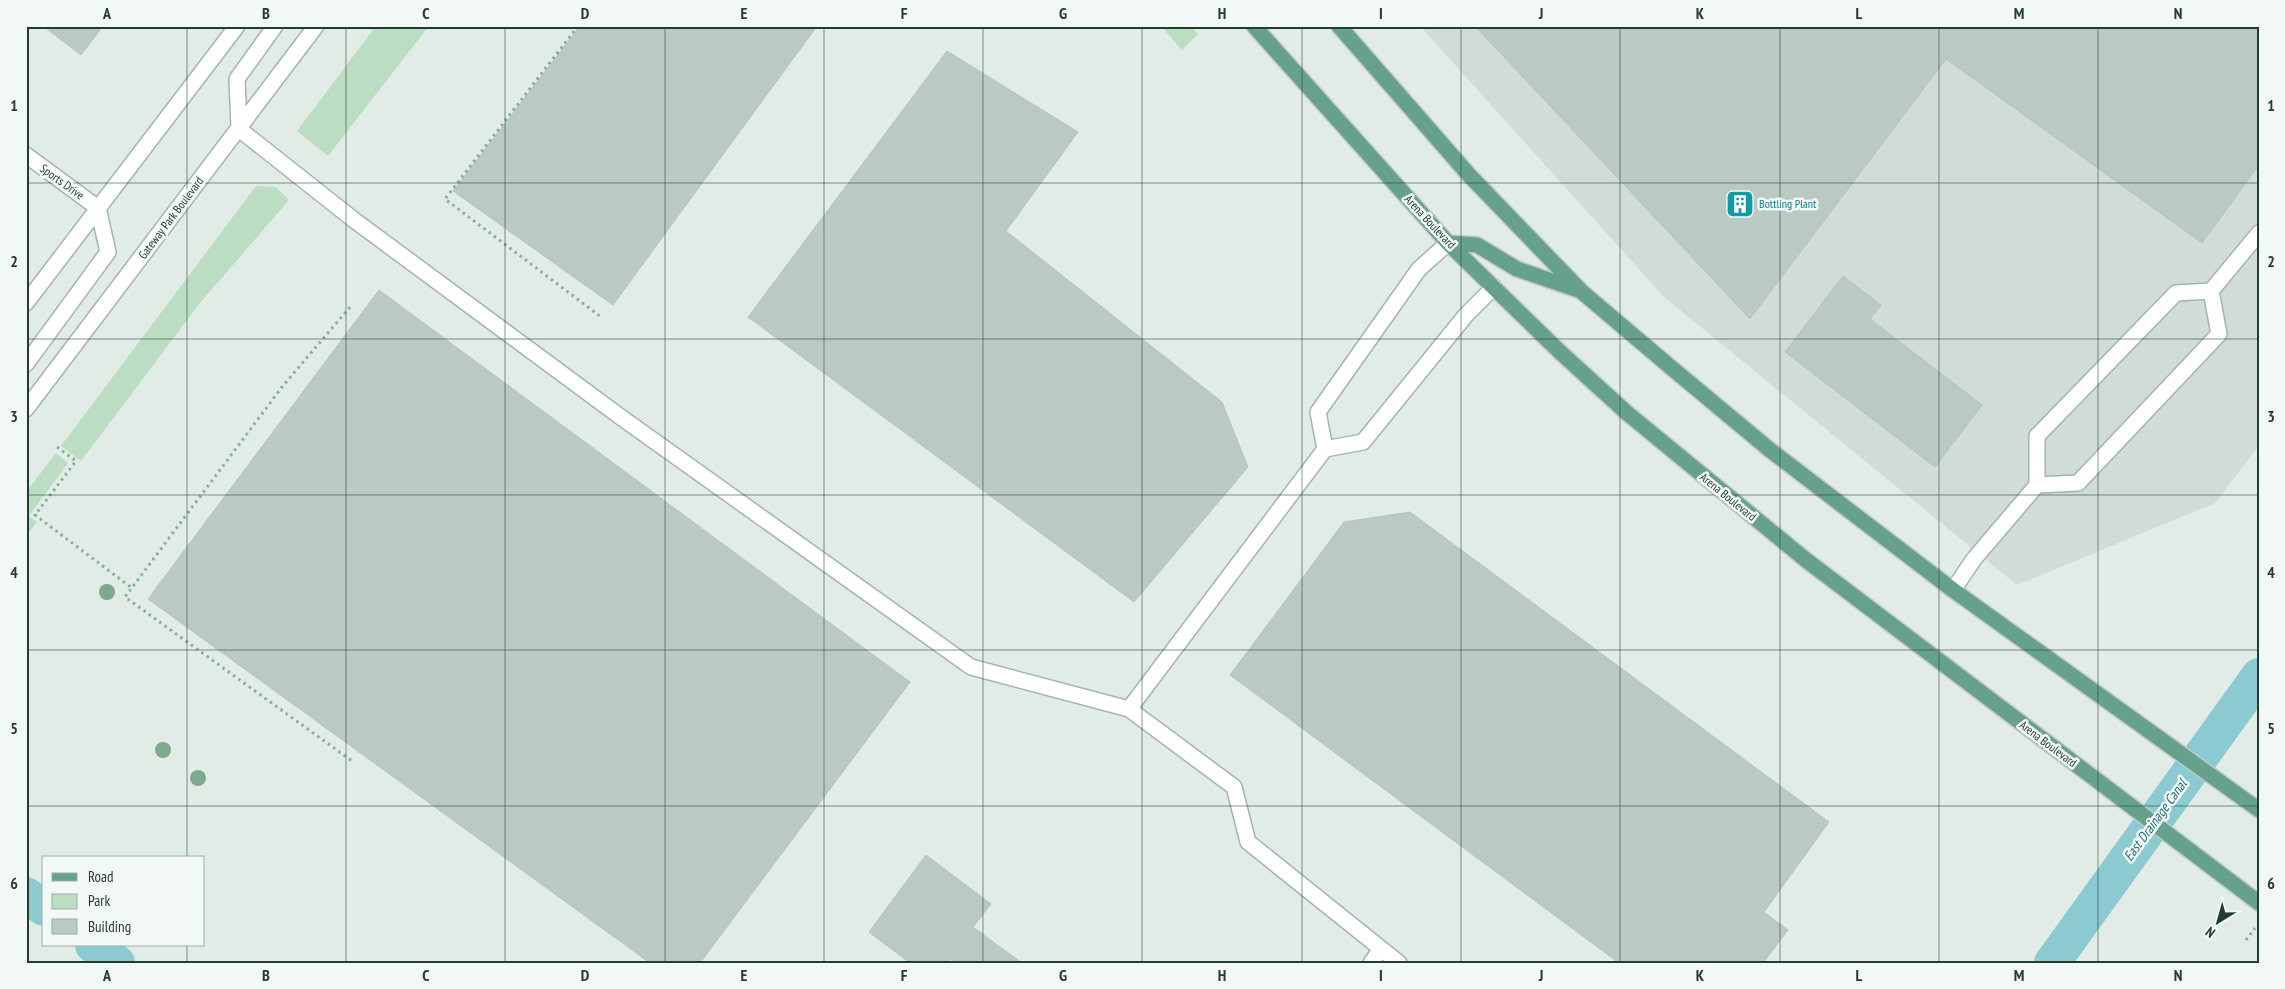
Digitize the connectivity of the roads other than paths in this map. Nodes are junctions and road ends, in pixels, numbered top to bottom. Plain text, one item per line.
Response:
1 (237, 26) edge
2 (275, 26) edge
3 (316, 26) edge
4 (1254, 26) edge
5 (1339, 26) edge
6 (239, 129) junction
7 (26, 155) edge
8 (98, 208) junction
9 (2259, 233) edge
10 (1448, 243) junction
11 (1494, 288) junction
12 (2211, 291) junction
13 (1582, 292) junction
14 (26, 303) edge
15 (26, 364) edge
16 (26, 409) edge
17 (1325, 449) junction
18 (2037, 485) junction
19 (1953, 590) junction
20 (1129, 709) junction
21 (2259, 810) edge
22 (2259, 903) edge
23 (1381, 949) junction
24 (1371, 963) edge
25 (1399, 963) edge

1 - 8 street
2 - 6 street
3 - 6 street, Gateway Park Boulevard
4 - 10 main road, Arena Boulevard
5 - 13 main road
6 - 16 street, Gateway Park Boulevard
6 - 20 street
7 - 8 street, Sports Drive
8 - 14 street
8 - 15 street
9 - 12 street
10 - 11 main road, Arena Boulevard
10 - 13 main road
10 - 17 street
11 - 17 street
11 - 22 main road, Arena Boulevard
12 - 18 street
12 - 18 street
13 - 19 main road
17 - 20 street
18 - 19 street
19 - 21 main road
20 - 23 street
23 - 24 street
23 - 25 street

